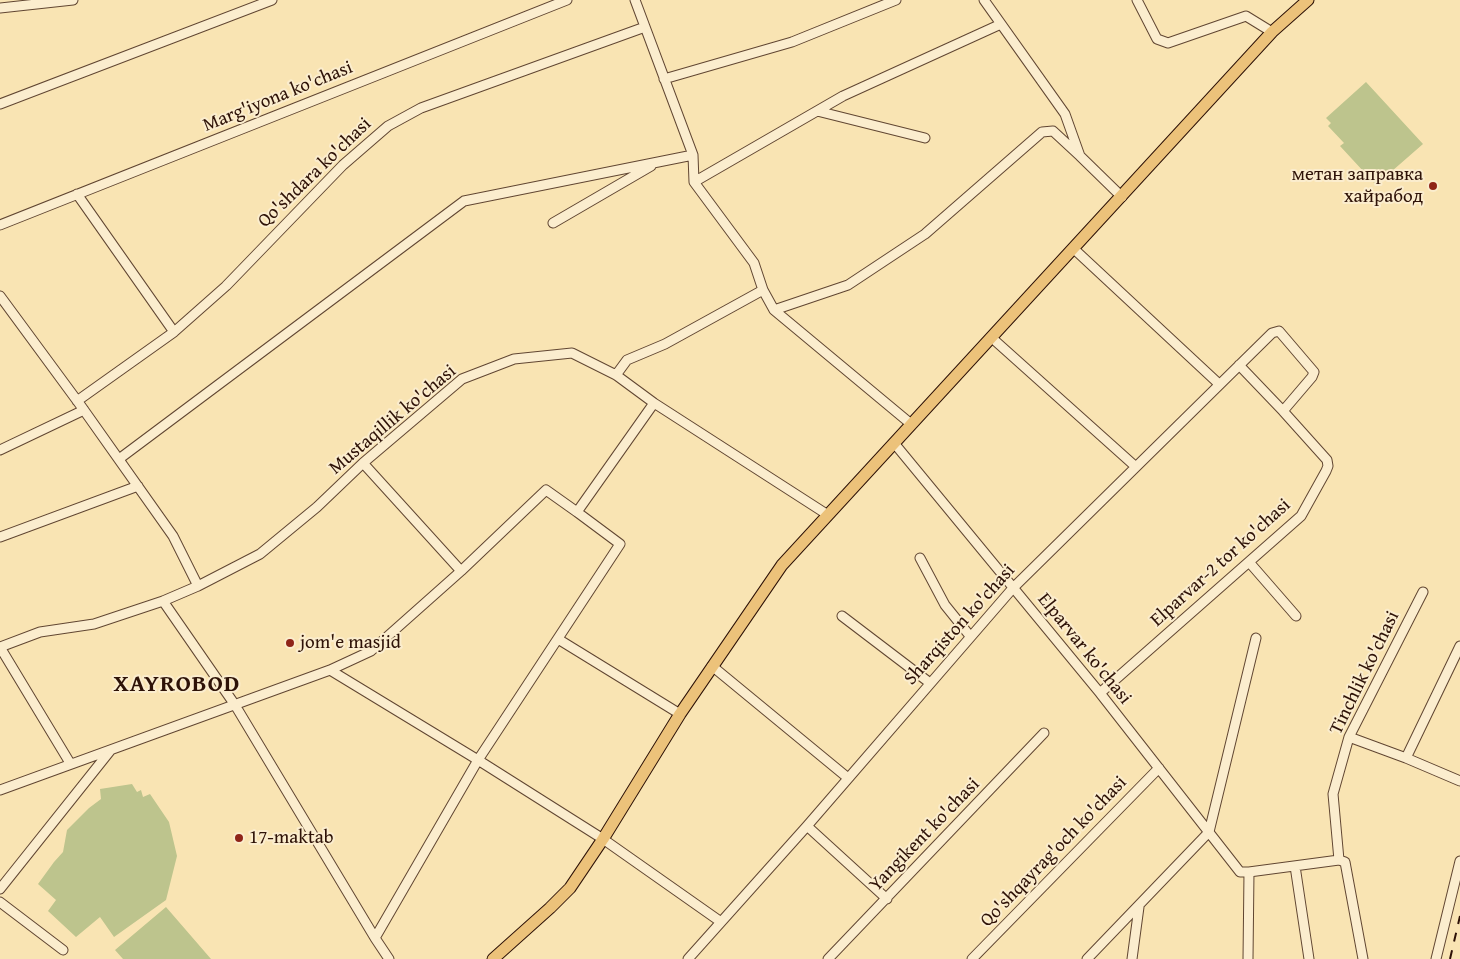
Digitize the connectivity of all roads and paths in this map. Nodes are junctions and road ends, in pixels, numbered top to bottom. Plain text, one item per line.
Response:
1 (72, 0) edge
2 (272, 0) edge
3 (567, 0) edge
4 (635, 0) edge
5 (896, 0) edge
6 (984, 0) edge
7 (1136, 0) edge
8 (1308, 0) edge
9 (0, 8) edge
10 (1001, 24) junction
11 (645, 27) junction
12 (1272, 32) junction
13 (664, 79) junction
14 (0, 104) edge
15 (817, 111) junction
16 (925, 138) dead end
17 (693, 155) junction
18 (1080, 156) junction
19 (658, 162) junction
20 (694, 182) junction
21 (77, 194) junction
22 (1122, 197) junction
23 (553, 223) dead end
24 (0, 225) edge
25 (1074, 249) junction
26 (763, 290) junction
27 (0, 296) edge
28 (774, 310) junction
29 (174, 332) junction
30 (992, 338) junction
31 (1239, 366) junction
32 (616, 376) junction
33 (1220, 384) junction
34 (77, 401) junction
35 (654, 404) junction
36 (84, 410) junction
37 (1283, 411) junction
38 (911, 424) junction
39 (894, 443) junction
40 (0, 450) edge
41 (119, 459) junction
42 (363, 463) junction
43 (1136, 467) junction
44 (138, 486) junction
45 (577, 512) junction
46 (828, 515) junction
47 (0, 537) edge
48 (920, 558) dead end
49 (1249, 562) junction
50 (461, 571) junction
51 (198, 586) junction
52 (1013, 588) junction
53 (1423, 592) dead end
54 (162, 601) junction
55 (842, 616) dead end
56 (1296, 616) dead end
57 (970, 636) junction
58 (1256, 638) dead end
59 (558, 639) junction
60 (1460, 646) edge
61 (0, 647) edge
62 (712, 666) junction
63 (330, 670) junction
64 (930, 683) junction
65 (1100, 693) junction
66 (235, 705) junction
67 (680, 714) junction
68 (1044, 733) dead end
69 (1349, 736) junction
70 (111, 750) junction
71 (1406, 758) junction
72 (478, 760) junction
73 (70, 763) junction
74 (1159, 768) junction
75 (848, 778) junction
76 (1460, 781) edge
77 (0, 790) edge
78 (807, 826) junction
79 (1210, 832) junction
80 (602, 839) junction
81 (1339, 860) junction
82 (1460, 861) edge
83 (1295, 866) junction
84 (1248, 872) junction
85 (0, 889) edge
86 (886, 900) junction
87 (0, 902) edge
88 (1139, 906) junction
89 (721, 922) junction
90 (375, 938) junction
91 (62, 950) dead end
92 (389, 959) edge
93 (493, 959) edge
94 (688, 959) edge
95 (828, 959) edge
96 (972, 959) edge
97 (1087, 959) edge
98 (1132, 959) edge
99 (1248, 959) edge
100 (1310, 959) edge
101 (1363, 959) edge
102 (1436, 959) edge

1 - 9 street
2 - 14 street
3 - 21 street, Marg'iyona ko'chasi
4 - 11 street
5 - 13 street
6 - 10 street
7 - 12 street
8 - 12 main road
10 - 15 street
10 - 18 street
11 - 13 street
11 - 29 street, Qo'shdara ko'chasi
12 - 22 main road
13 - 17 street
15 - 16 street
15 - 20 street
17 - 19 street
17 - 20 street
18 - 22 street
18 - 28 street
19 - 23 street
19 - 41 street
20 - 26 street
21 - 24 street, Marg'iyona ko'chasi
21 - 29 street
22 - 25 main road
25 - 30 main road
25 - 33 street
26 - 28 street
26 - 32 street
27 - 34 street
28 - 38 street
29 - 34 street, Qo'shdara ko'chasi
30 - 38 main road
30 - 43 street
31 - 33 street, Sharqiston ko'chasi
31 - 37 street
31 - 37 street, Sharqiston ko'chasi
32 - 35 street, Mustaqillik ko'chasi
32 - 42 street, Mustaqillik ko'chasi
33 - 43 street, Sharqiston ko'chasi
34 - 36 street
35 - 45 street
35 - 46 street, Mustaqillik ko'chasi
36 - 40 street
36 - 41 street
37 - 49 street, Elparvar-2 tor ko'chasi
38 - 39 main road
39 - 46 main road
39 - 52 street, Elparvar ko'chasi
41 - 44 street
42 - 50 street
42 - 51 street, Mustaqillik ko'chasi
43 - 52 street, Sharqiston ko'chasi
44 - 47 street
44 - 51 street
45 - 50 street
45 - 59 street
46 - 62 main road
48 - 57 street
49 - 56 street
49 - 65 street, Elparvar-2 tor ko'chasi
50 - 63 street
51 - 54 street, Mustaqillik ko'chasi
52 - 57 street, Sharqiston ko'chasi
52 - 65 street, Elparvar ko'chasi
53 - 69 street, Tinchlik ko'chasi
54 - 61 street, Mustaqillik ko'chasi
54 - 66 street
55 - 64 street
57 - 64 street, Sharqiston ko'chasi
58 - 79 street
59 - 67 street
59 - 72 street
60 - 71 street
61 - 73 street
62 - 67 main road
62 - 75 street
63 - 66 street
63 - 72 street
64 - 75 street, Sharqiston ko'chasi
65 - 74 street, Elparvar ko'chasi
66 - 70 street
66 - 90 street
67 - 80 main road
68 - 86 street, Yangikent ko'chasi
69 - 71 street
69 - 81 street, Tinchlik ko'chasi
70 - 73 street
70 - 85 street
71 - 76 street
72 - 80 street
72 - 90 street
73 - 77 street
74 - 79 street, Elparvar ko'chasi
74 - 96 street, Qo'shqayrag'och ko'chasi
75 - 78 street, Sharqiston ko'chasi
78 - 86 street
78 - 89 street, Sharqiston ko'chasi
79 - 84 street, Elparvar ko'chasi
79 - 88 street
80 - 89 street
80 - 93 main road
81 - 83 street
81 - 101 street, Tinchlik ko'chasi
82 - 102 street
83 - 84 street
83 - 100 street
84 - 99 street
86 - 95 street, Yangikent ko'chasi
87 - 91 street
88 - 97 street
88 - 98 street
89 - 94 street, Sharqiston ko'chasi
90 - 92 street

